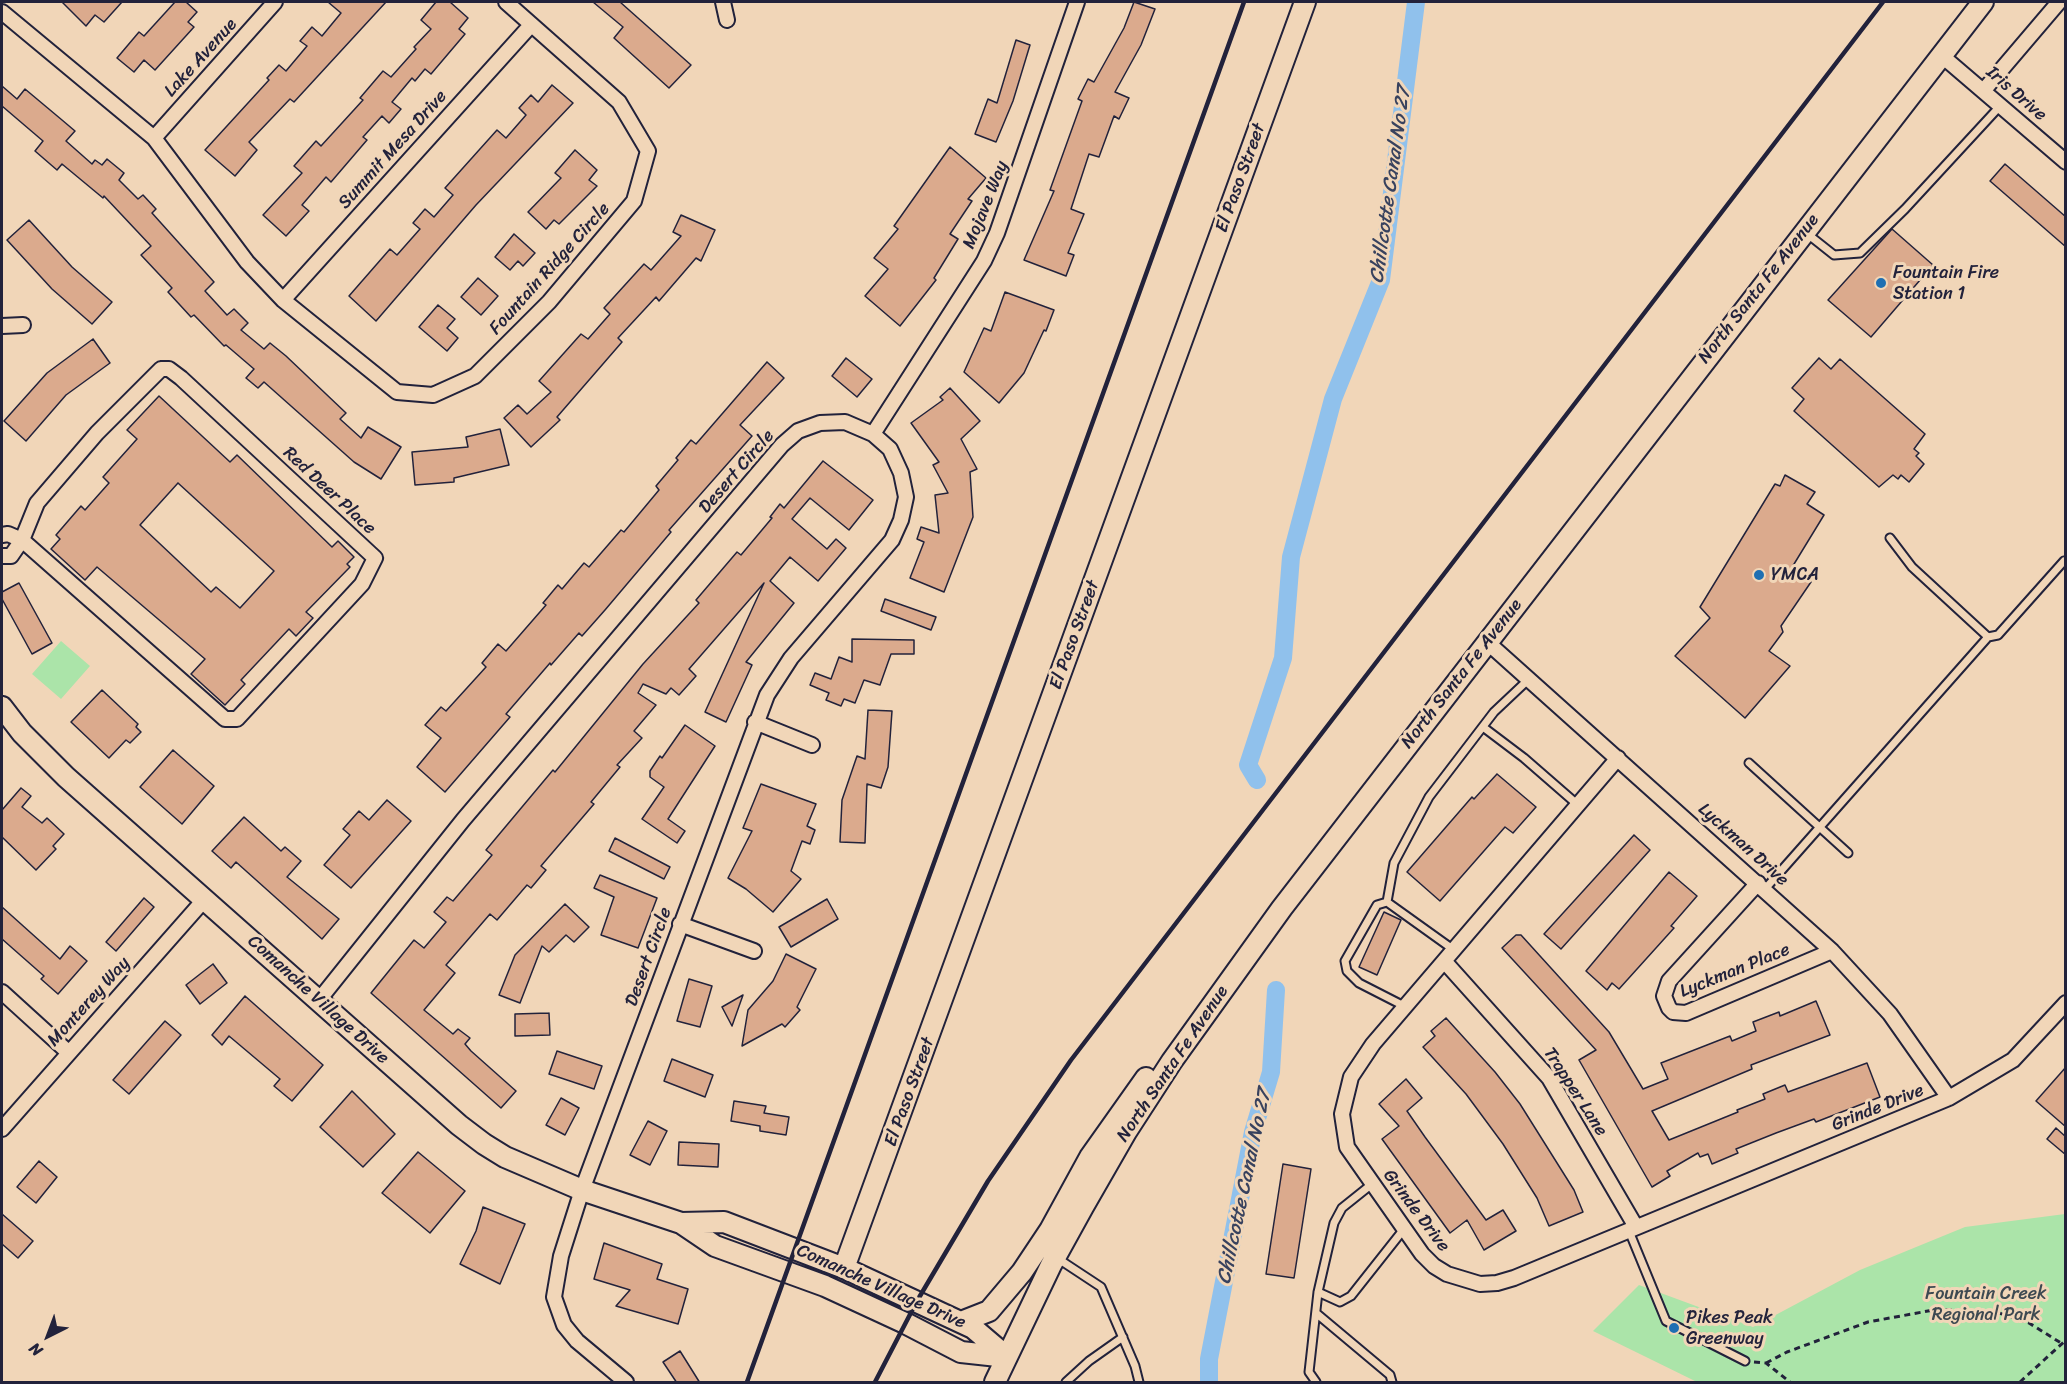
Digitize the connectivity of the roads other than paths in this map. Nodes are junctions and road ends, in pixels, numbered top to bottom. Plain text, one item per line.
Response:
1 (275, 2) edge
2 (506, 2) edge
3 (723, 2) edge
4 (1077, 2) edge
5 (1305, 2) edge
6 (1983, 2) edge
7 (2059, 2) edge
8 (2, 12) edge
9 (727, 20) dead end
10 (531, 25) junction
11 (1941, 55) junction
12 (1984, 90) junction
13 (2001, 105) junction
14 (154, 138) junction
15 (2066, 162) edge
16 (1804, 231) junction
17 (283, 300) junction
18 (23, 325) dead end
19 (2, 326) edge
20 (873, 434) junction
21 (2, 535) edge
22 (1890, 538) dead end
23 (22, 540) junction
24 (2, 556) edge
25 (2064, 561) dead end
26 (1988, 637) junction
27 (1487, 642) junction
28 (1529, 680) junction
29 (2, 707) edge
30 (755, 722) junction
31 (1483, 727) junction
32 (812, 745) dead end
33 (1618, 758) junction
34 (1749, 763) dead end
35 (1578, 805) junction
36 (1819, 827) junction
37 (1848, 853) dead end
38 (1761, 886) junction
39 (204, 900) junction
40 (1387, 902) junction
41 (680, 924) junction
42 (1455, 950) junction
43 (754, 951) dead end
44 (1832, 951) junction
45 (1445, 962) junction
46 (2, 992) edge
47 (319, 1000) junction
48 (2066, 1003) edge
49 (1406, 1007) junction
50 (68, 1052) junction
51 (1172, 1061) junction
52 (1949, 1098) junction
53 (2, 1129) edge
54 (1372, 1184) junction
55 (582, 1190) junction
56 (681, 1223) junction
57 (1632, 1228) junction
58 (1404, 1229) junction
59 (1055, 1257) junction
60 (844, 1268) junction
61 (1318, 1292) junction
62 (1316, 1313) junction
63 (961, 1322) junction
64 (1123, 1338) junction
65 (1007, 1357) junction
66 (1745, 1361) dead end
67 (626, 1383) edge
68 (995, 1383) edge
69 (1066, 1383) edge
70 (1138, 1383) edge
71 (1316, 1383) edge
72 (1392, 1383) edge

1 - 14 street, Lake Avenue
2 - 10 street, Fountain Ridge Circle
3 - 9 street
4 - 20 street, Mojave Way
5 - 60 main road, El Paso Street
6 - 11 main road, North Santa Fe Avenue
7 - 12 street
8 - 14 street, Fountain Ridge Circle
10 - 17 street, Summit Mesa Drive
10 - 17 street, Fountain Ridge Circle
11 - 12 street, Iris Drive
11 - 16 main road, North Santa Fe Avenue
12 - 13 street, Iris Drive
13 - 15 street, Iris Drive
13 - 16 lane
14 - 17 street, Fountain Ridge Circle
16 - 27 main road, North Santa Fe Avenue
18 - 19 street
20 - 30 street, Desert Circle
20 - 47 street, Desert Circle
21 - 23 street, Red Deer Place
22 - 26 lane
23 - 23 street, Red Deer Place
23 - 24 street, Red Deer Place
25 - 26 lane
26 - 36 lane
27 - 28 street, Lyckman Drive
27 - 51 main road, North Santa Fe Avenue
28 - 31 lane
28 - 33 street, Lyckman Drive
29 - 39 main road, Comanche Village Drive
30 - 32 street
30 - 41 street, Desert Circle
31 - 35 lane
31 - 40 lane
33 - 35 street, Grinde Drive
33 - 38 street, Lyckman Drive
34 - 36 lane
35 - 42 street, Grinde Drive
36 - 37 lane
36 - 38 lane
38 - 44 street, Lyckman Drive
38 - 44 street, Lyckman Place
39 - 47 main road, Comanche Village Drive
39 - 50 street, Monterey Way
40 - 42 lane
40 - 49 lane
41 - 43 street
41 - 55 street, Desert Circle
42 - 45 street, Grinde Drive
44 - 52 street, Lyckman Drive
45 - 49 street, Grinde Drive
45 - 57 street, Trapper Lane
46 - 50 street
47 - 55 main road, Comanche Village Drive
48 - 52 street, Grinde Drive
49 - 54 street, Grinde Drive
50 - 53 street, Monterey Way
51 - 59 main road, North Santa Fe Avenue
51 - 63 main road
52 - 57 street, Grinde Drive
54 - 58 street, Grinde Drive
54 - 61 lane
55 - 56 main road, Comanche Village Drive
55 - 67 street, Desert Circle
56 - 60 main road, Comanche Village Drive
56 - 65 main road, Comanche Village Drive
57 - 58 street, Grinde Drive
57 - 66 lane
58 - 61 lane
59 - 64 lane
59 - 65 main road, North Santa Fe Avenue
60 - 63 main road, Comanche Village Drive
61 - 62 lane
62 - 71 lane
62 - 72 lane
63 - 65 main road, Comanche Village Drive
64 - 69 lane
64 - 70 lane
65 - 68 main road, North Santa Fe Avenue

